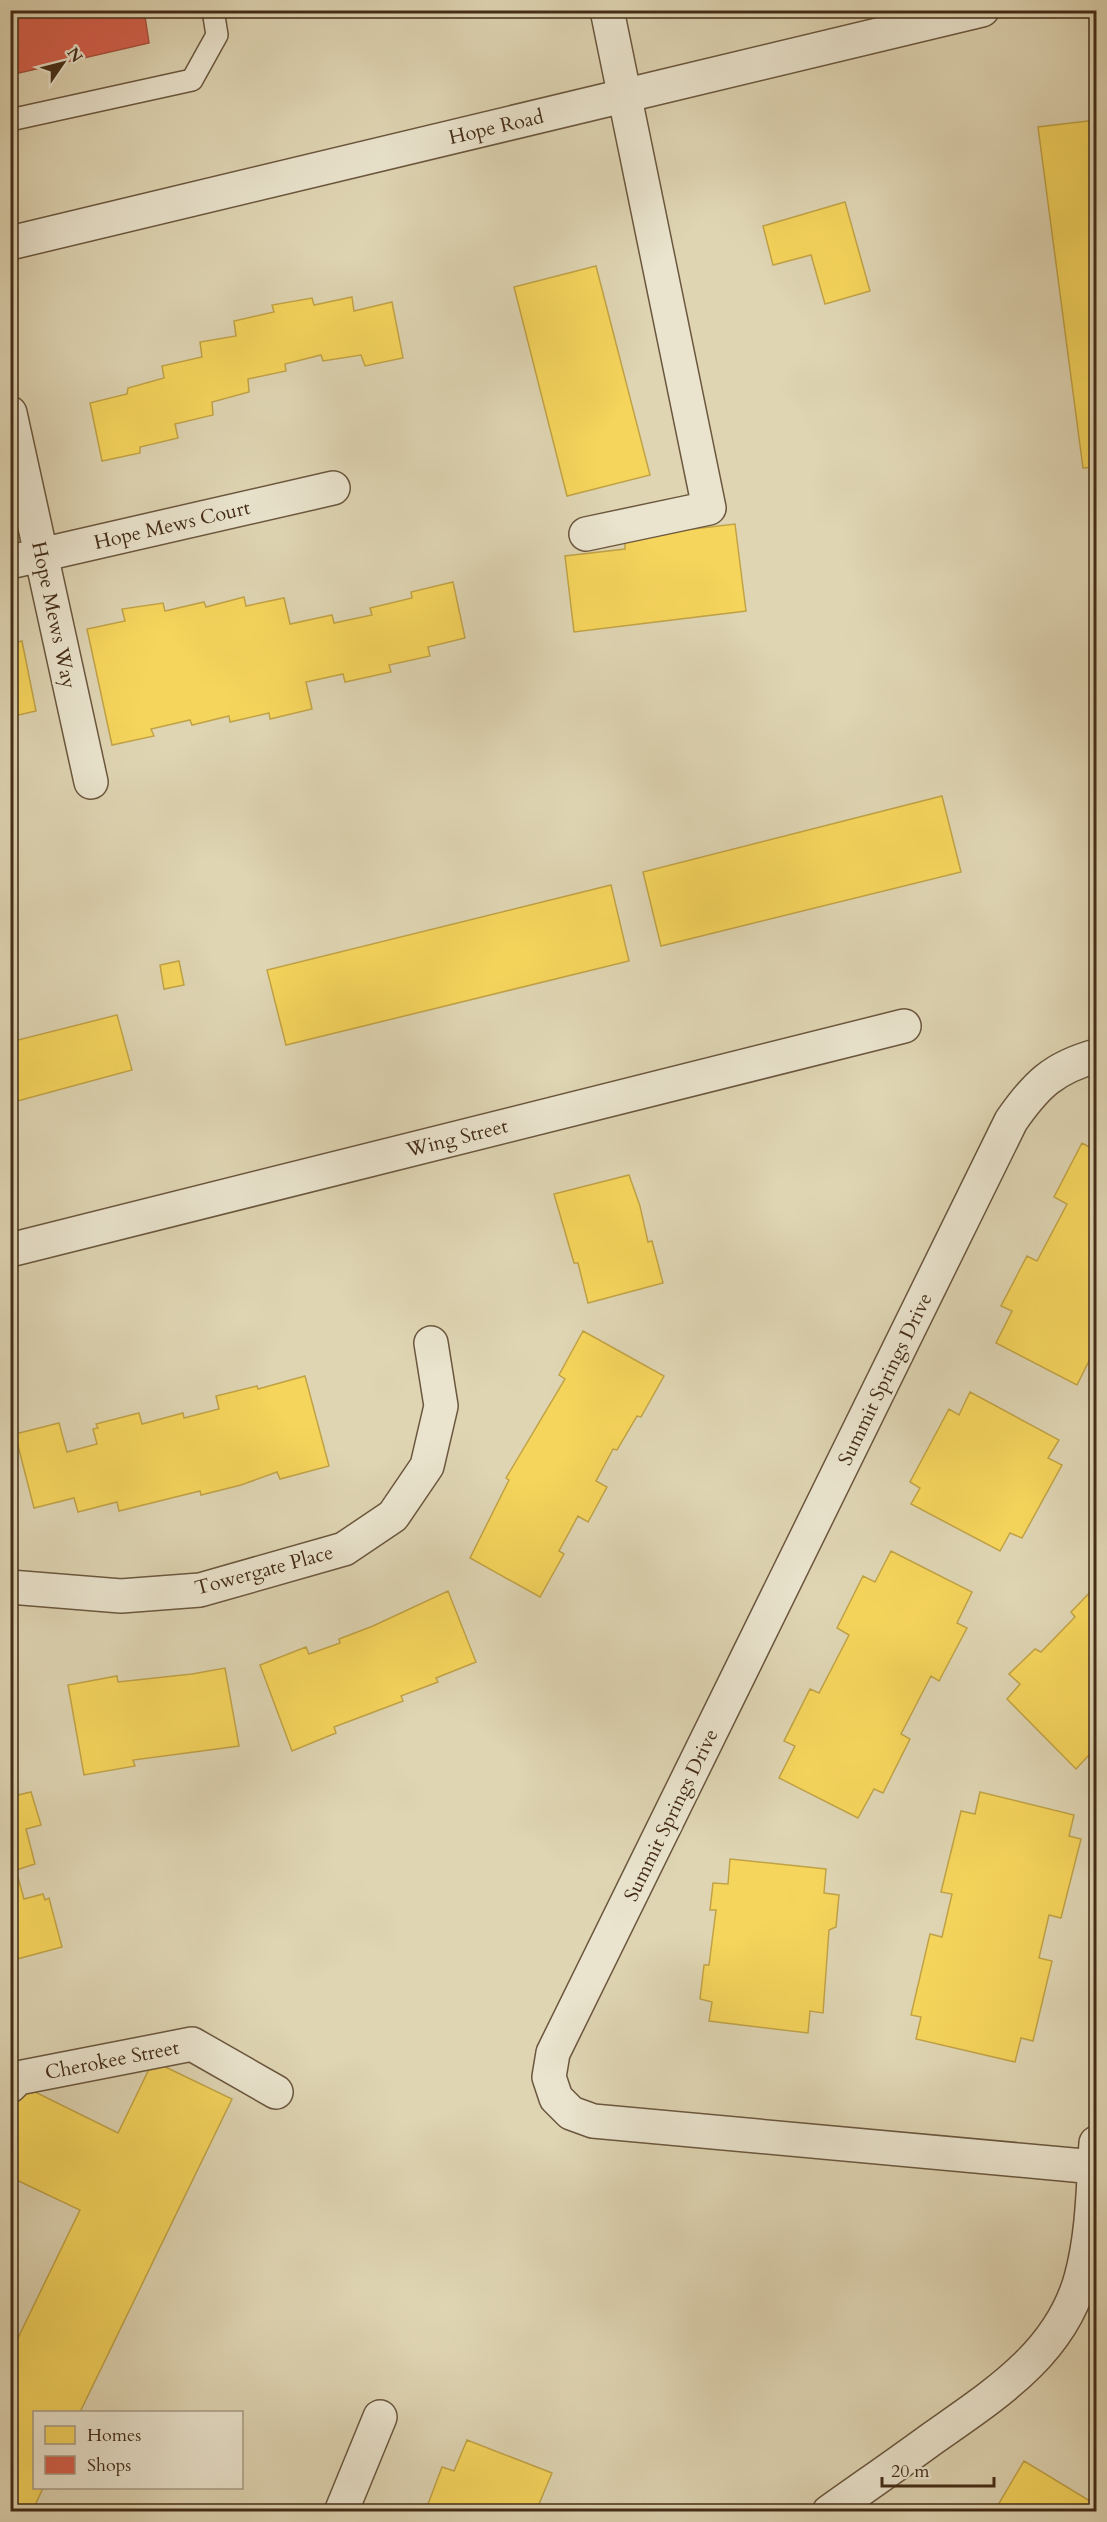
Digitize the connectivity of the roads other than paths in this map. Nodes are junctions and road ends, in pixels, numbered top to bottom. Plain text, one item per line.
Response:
1 (213, 10) edge
2 (608, 10) edge
3 (982, 10) edge
4 (626, 96) junction
5 (10, 120) edge
6 (10, 243) edge
7 (10, 413) edge
8 (333, 488) dead end
9 (586, 534) dead end
10 (26, 559) edge
11 (91, 782) dead end
12 (904, 1026) dead end
13 (1096, 1056) edge
14 (10, 1250) edge
15 (431, 1343) dead end
16 (10, 1587) edge
17 (10, 2086) edge
18 (276, 2092) dead end
19 (1096, 2155) edge
20 (380, 2417) dead end
21 (341, 2511) edge
22 (829, 2511) edge

1 - 5 lane
2 - 4 street
3 - 4 street, Hope Road
4 - 6 street, Hope Road
4 - 9 street
7 - 10 street, Hope Mews Way
8 - 10 street, Hope Mews Court
10 - 11 street, Hope Mews Way
12 - 14 street, Wing Street
13 - 19 street, Summit Springs Drive
15 - 16 street, Towergate Place
17 - 18 street, Cherokee Street
19 - 22 street
20 - 21 street

